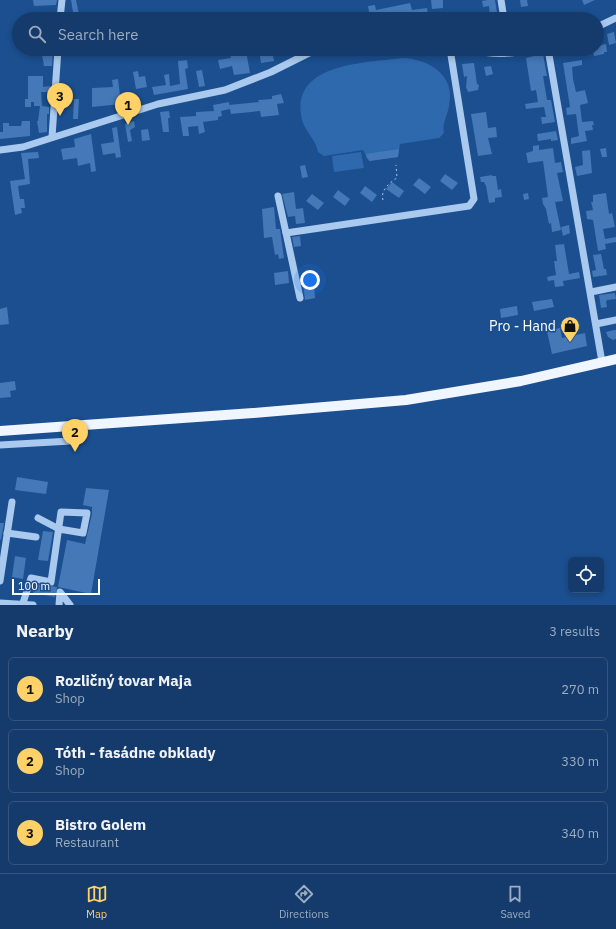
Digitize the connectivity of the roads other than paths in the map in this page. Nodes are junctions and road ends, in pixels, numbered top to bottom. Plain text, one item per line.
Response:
1 (62, 0) edge
2 (501, 0) edge
3 (61, 12) edge
4 (503, 12) edge
5 (616, 18) edge
6 (604, 24) edge
7 (58, 56) edge
8 (303, 56) edge
9 (451, 56) edge
10 (549, 56) edge
11 (52, 137) junction
12 (0, 150) edge
13 (278, 196) dead end
14 (286, 233) junction
15 (616, 287) edge
16 (591, 292) junction
17 (300, 298) dead end
18 (616, 320) edge
19 (596, 324) junction
20 (616, 359) edge
21 (602, 362) junction
22 (0, 430) edge
23 (71, 441) dead end
24 (0, 445) edge
25 (12, 502) dead end
26 (38, 518) dead end
27 (5, 536) edge
28 (36, 537) dead end
29 (2, 553) edge
30 (0, 581) edge
31 (0, 602) edge
32 (24, 603) junction
33 (33, 605) edge
34 (59, 605) edge
35 (70, 605) edge

1 - 3 street
2 - 4 street
5 - 6 street
7 - 11 street
8 - 11 street
9 - 14 street
10 - 16 street
11 - 12 street
13 - 14 street
14 - 17 street
15 - 16 street
16 - 19 street
18 - 19 street
19 - 21 street
20 - 21 main road
21 - 22 main road
23 - 24 street
25 - 27 street
26 - 32 street
27 - 28 street
27 - 29 street
29 - 30 street
31 - 32 street
32 - 33 street
34 - 35 street

